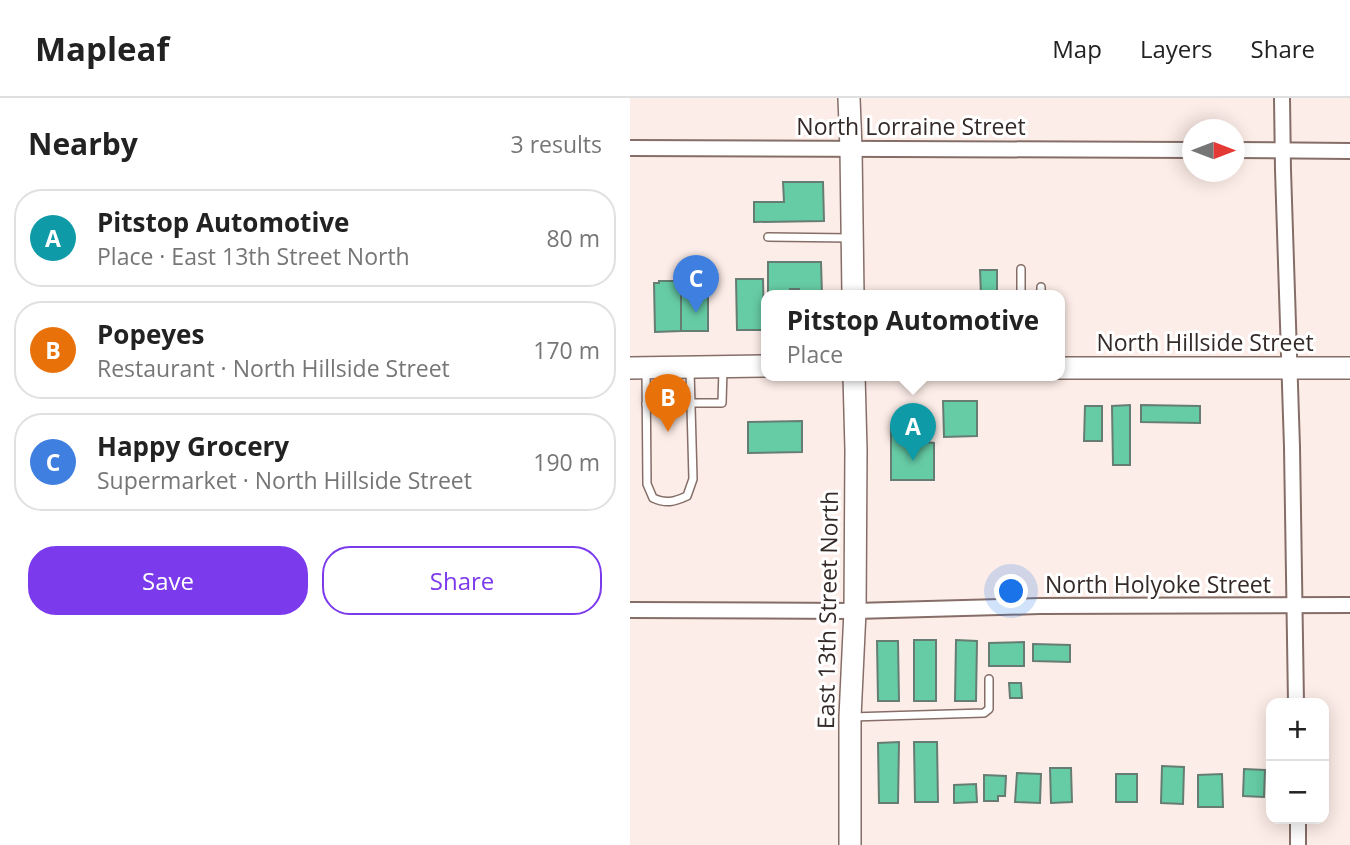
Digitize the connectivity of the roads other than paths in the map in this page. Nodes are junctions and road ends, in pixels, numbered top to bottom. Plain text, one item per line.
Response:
1 (849, 98) edge
2 (1282, 98) edge
3 (630, 148) edge
4 (851, 149) junction
5 (1182, 150) edge
6 (1245, 150) edge
7 (1283, 150) junction
8 (1350, 150) edge
9 (768, 237) dead end
10 (852, 238) junction
11 (1021, 269) dead end
12 (853, 290) edge
13 (1021, 290) edge
14 (761, 366) edge
15 (723, 367) junction
16 (638, 368) edge
17 (690, 368) junction
18 (1065, 368) edge
19 (1290, 368) junction
20 (1350, 368) edge
21 (854, 381) edge
22 (691, 403) junction
23 (646, 404) junction
24 (664, 404) dead end
25 (1295, 606) junction
26 (1350, 606) edge
27 (630, 610) edge
28 (855, 611) junction
29 (989, 679) dead end
30 (1296, 698) edge
31 (850, 717) junction
32 (1298, 824) edge
33 (842, 845) edge
34 (850, 845) edge
35 (1298, 845) edge

1 - 4 main road
2 - 7 street
3 - 4 street, North Lorraine Street
4 - 5 street, North Lorraine Street
4 - 10 main road
6 - 7 street
7 - 8 street
7 - 19 street
9 - 10 lane
10 - 12 main road
11 - 13 lane
14 - 15 main road
15 - 17 main road
15 - 22 lane
16 - 17 main road
16 - 23 lane
17 - 22 lane
18 - 19 main road, North Hillside Street
19 - 20 main road, North Hillside Street
19 - 25 street
21 - 28 main road, East 13th Street North
22 - 23 lane
23 - 24 lane
25 - 26 street, North Holyoke Street
25 - 28 street, North Holyoke Street
25 - 30 street
27 - 28 street, North Holyoke Street
28 - 31 main road, East 13th Street North
29 - 31 lane
31 - 34 main road, East 13th Street North
32 - 35 street
33 - 34 street

